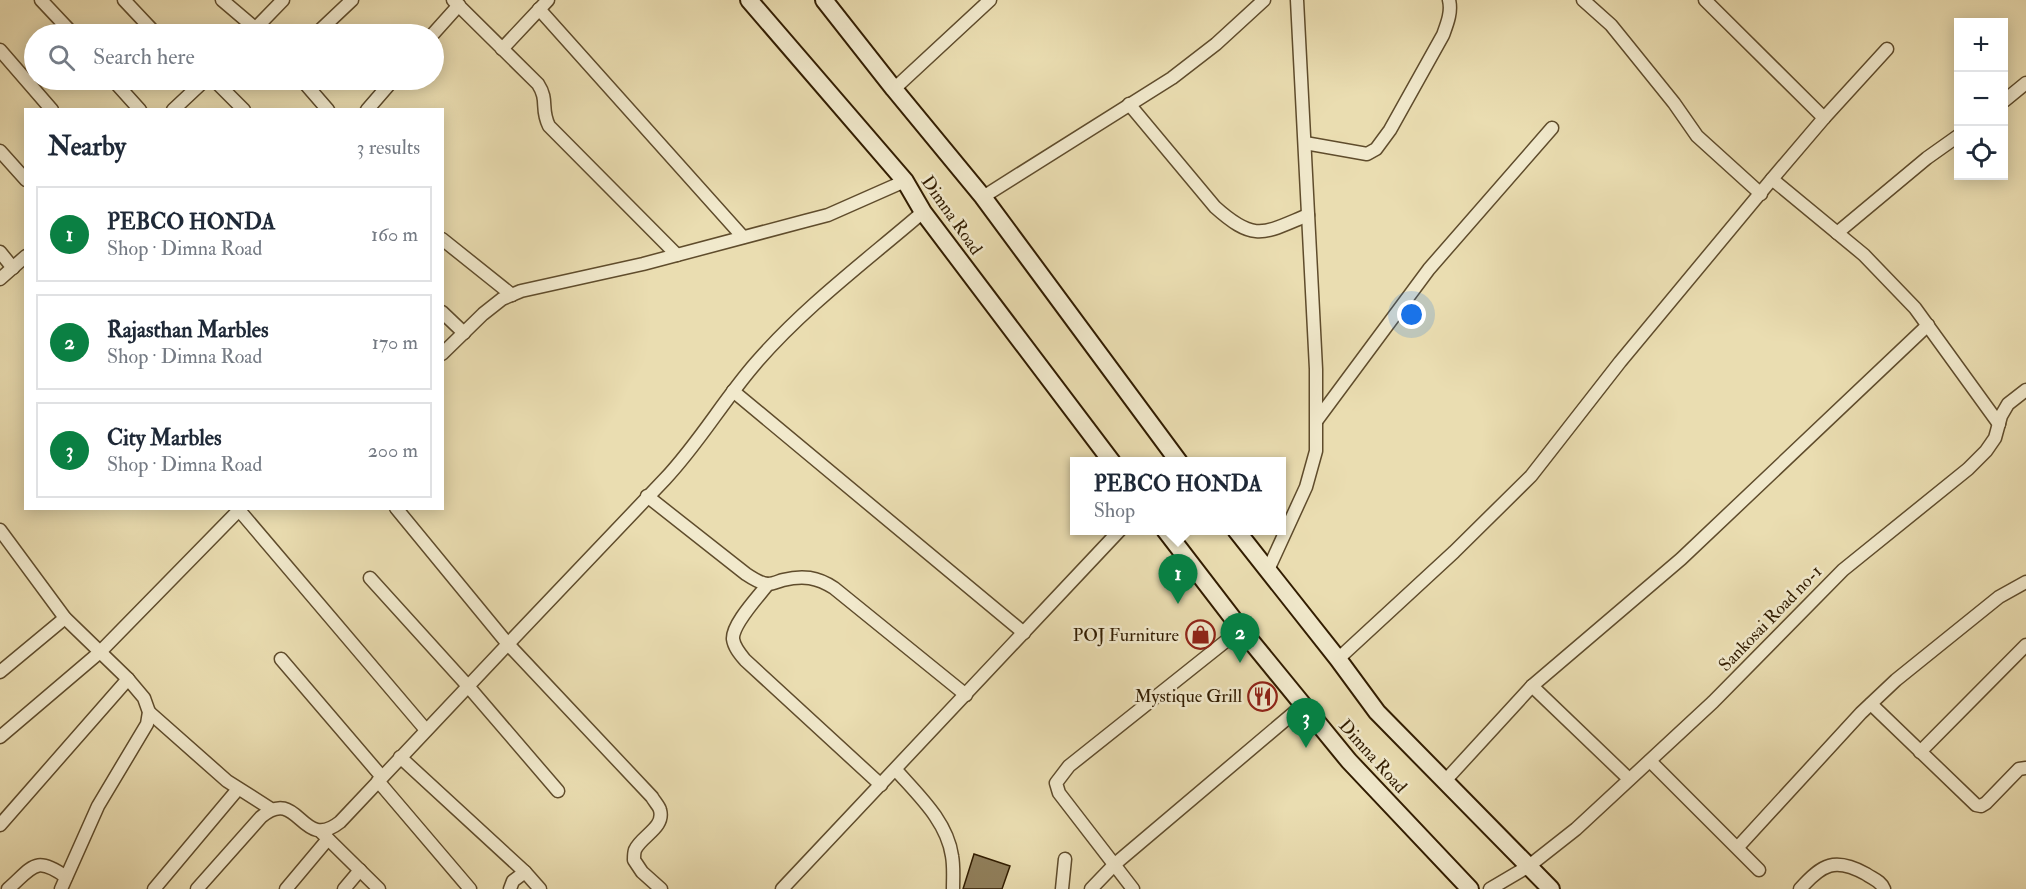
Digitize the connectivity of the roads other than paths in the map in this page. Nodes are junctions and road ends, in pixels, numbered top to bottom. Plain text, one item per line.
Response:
1 (41, 0) edge
2 (124, 0) edge
3 (222, 0) edge
4 (283, 0) edge
5 (352, 0) edge
6 (749, 0) edge
7 (824, 0) edge
8 (990, 0) edge
9 (1264, 0) edge
10 (1297, 0) edge
11 (1449, 0) edge
12 (1583, 0) edge
13 (1705, 0) edge
14 (456, 3) edge
15 (544, 5) edge
16 (64, 24) edge
17 (147, 24) edge
18 (248, 24) edge
19 (263, 24) edge
20 (327, 24) edge
21 (440, 24) edge
22 (502, 49) junction
23 (1887, 49) dead end
24 (0, 50) edge
25 (24, 78) edge
26 (2026, 83) edge
27 (894, 89) junction
28 (35, 90) edge
29 (122, 90) edge
30 (192, 90) edge
31 (224, 90) edge
32 (311, 90) edge
33 (384, 90) edge
34 (2008, 98) edge
35 (1129, 104) junction
36 (50, 108) edge
37 (138, 108) edge
38 (175, 108) edge
39 (241, 108) edge
40 (326, 108) edge
41 (369, 108) edge
42 (1824, 118) junction
43 (1552, 128) dead end
44 (1954, 139) edge
45 (1305, 143) junction
46 (0, 151) edge
47 (24, 178) edge
48 (1772, 179) junction
49 (905, 181) junction
50 (1761, 194) junction
51 (983, 197) junction
52 (923, 212) junction
53 (1308, 215) junction
54 (1837, 233) junction
55 (743, 237) junction
56 (444, 241) edge
57 (0, 252) edge
58 (678, 255) junction
59 (24, 258) edge
60 (13, 268) junction
61 (0, 279) edge
62 (512, 295) junction
63 (444, 314) edge
64 (1928, 325) junction
65 (464, 333) junction
66 (444, 352) edge
67 (2026, 390) edge
68 (733, 391) junction
69 (1317, 420) junction
70 (1999, 424) junction
71 (1108, 457) edge
72 (1175, 457) edge
73 (647, 496) junction
74 (239, 510) edge
75 (241, 510) edge
76 (398, 510) edge
77 (0, 530) edge
78 (1286, 531) edge
79 (1116, 535) edge
80 (1168, 535) edge
81 (1239, 535) edge
82 (1284, 535) edge
83 (1268, 570) junction
84 (370, 578) dead end
85 (2026, 582) edge
86 (768, 584) junction
87 (65, 618) junction
88 (1241, 629) junction
89 (1024, 633) junction
90 (507, 643) junction
91 (2026, 645) edge
92 (100, 652) junction
93 (280, 659) dead end
94 (1338, 659) junction
95 (0, 672) edge
96 (128, 679) junction
97 (467, 685) junction
98 (1532, 686) junction
99 (966, 695) junction
100 (1871, 704) junction
101 (1303, 705) junction
102 (149, 712) junction
103 (426, 730) junction
104 (0, 737) edge
105 (1920, 752) junction
106 (400, 757) junction
107 (1650, 761) junction
108 (2026, 768) edge
109 (896, 770) junction
110 (380, 779) junction
111 (1629, 779) junction
112 (1444, 782) junction
113 (881, 785) junction
114 (238, 789) junction
115 (558, 791) dead end
116 (271, 809) junction
117 (0, 825) edge
118 (324, 835) junction
119 (1738, 847) junction
120 (1065, 859) dead end
121 (1115, 864) junction
122 (1529, 866) junction
123 (360, 870) junction
124 (1759, 870) dead end
125 (525, 872) junction
126 (64, 883) edge
127 (8, 889) edge
128 (154, 889) edge
129 (196, 889) edge
130 (286, 889) edge
131 (344, 889) edge
132 (379, 889) edge
133 (470, 889) edge
134 (510, 889) edge
135 (540, 889) edge
136 (661, 889) edge
137 (782, 889) edge
138 (953, 889) edge
139 (1062, 889) edge
140 (1091, 889) edge
141 (1133, 889) edge
142 (1470, 889) edge
143 (1490, 889) edge
144 (1551, 889) edge
145 (1800, 889) edge
146 (1884, 889) edge

1 - 16 street
2 - 17 street
3 - 18 street
4 - 19 street
5 - 20 street
6 - 49 street, Dimna Road
7 - 27 street
8 - 27 street
9 - 35 street
10 - 45 street
11 - 45 street
12 - 50 street
13 - 42 street
14 - 21 street
14 - 22 street
15 - 22 street
15 - 55 street
22 - 58 street
23 - 42 street
24 - 25 street
26 - 34 street
27 - 51 street
28 - 36 street
29 - 37 street
30 - 38 street
31 - 39 street
32 - 40 street
33 - 41 street
35 - 51 street
35 - 53 street
42 - 48 street
43 - 69 street
44 - 54 street
45 - 53 street
46 - 47 street
48 - 50 street
48 - 54 street
49 - 52 street, Dimna Road
49 - 55 street
50 - 94 street
51 - 72 street
52 - 68 street
52 - 71 street, Dimna Road
53 - 69 street
54 - 64 street
55 - 58 street
56 - 62 street
57 - 60 street
58 - 62 street
59 - 60 street
60 - 61 street
62 - 65 street
63 - 65 street
64 - 70 street
64 - 98 street
65 - 66 street
67 - 70 street, Sankosai Road no-1
68 - 73 street
68 - 89 street
69 - 78 street
70 - 107 street, Sankosai Road no-1
73 - 86 street
73 - 90 street
74 - 92 street
75 - 103 street
76 - 90 street
77 - 87 street
79 - 89 street
80 - 88 street, Dimna Road
81 - 83 street
82 - 83 street
83 - 94 street
84 - 97 street
85 - 100 street
86 - 99 street
86 - 113 street
87 - 92 street
87 - 95 street
88 - 101 street, Dimna Road
88 - 121 street
89 - 99 street
90 - 97 street
90 - 136 street
91 - 105 street
92 - 96 street
92 - 104 street
93 - 110 street
94 - 112 street
96 - 102 street
96 - 117 street
97 - 103 street
97 - 115 street
98 - 111 street
98 - 112 street
99 - 109 street
100 - 105 street
100 - 119 street
101 - 121 street
101 - 142 street, Dimna Road
102 - 114 street
102 - 126 street
103 - 106 street
105 - 108 street
106 - 110 street
106 - 125 street
107 - 111 street, Sankosai Road no-1
107 - 119 street
109 - 113 street
109 - 138 street
110 - 118 street
110 - 133 street
111 - 122 street, Sankosai Road no-1
112 - 122 street
113 - 137 street
114 - 116 street
114 - 128 street
116 - 118 street
116 - 129 street
118 - 123 street
118 - 130 street
119 - 124 street
120 - 139 street
121 - 140 street
121 - 141 street
122 - 143 street, Sankosai Road no-1
122 - 144 street
123 - 131 street
123 - 132 street
125 - 134 street
125 - 135 street
126 - 127 street
145 - 146 street

